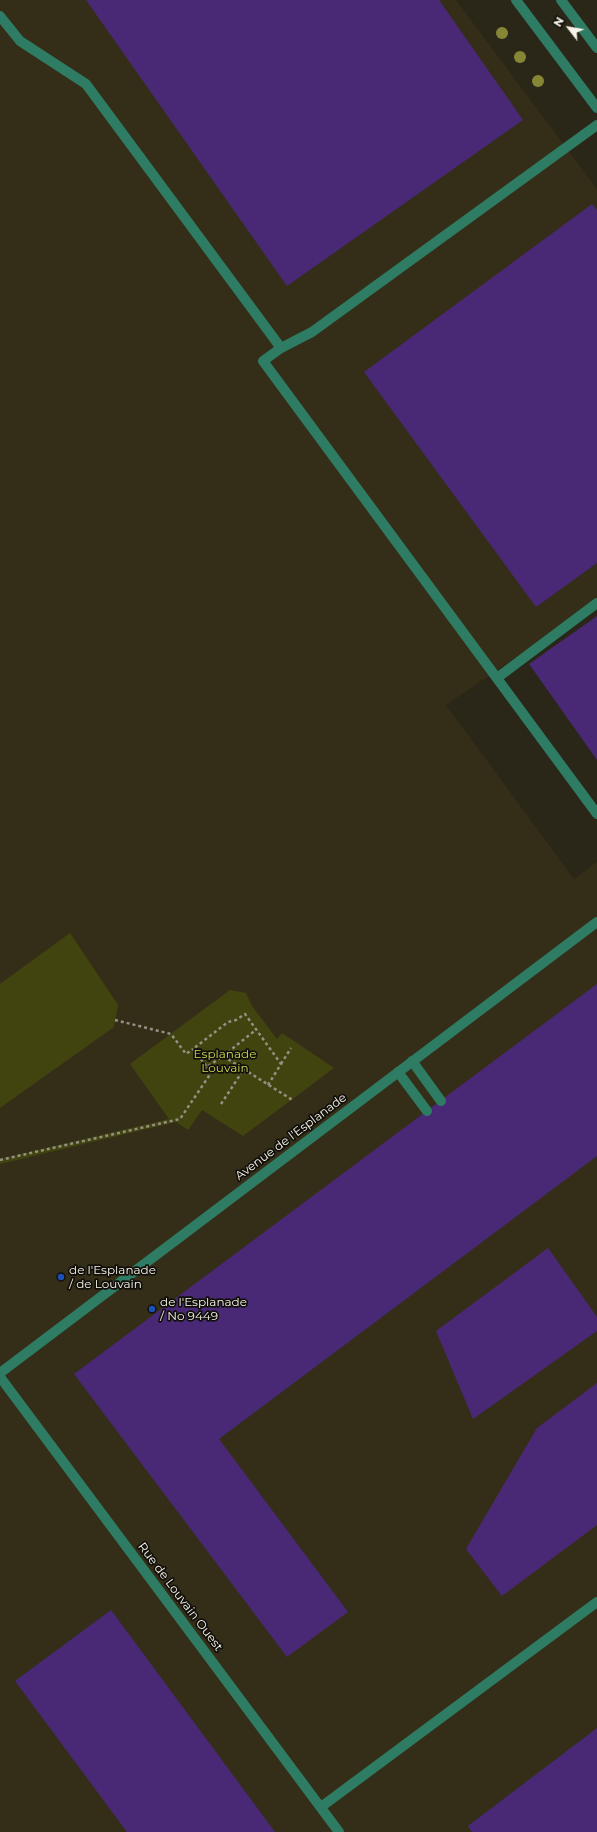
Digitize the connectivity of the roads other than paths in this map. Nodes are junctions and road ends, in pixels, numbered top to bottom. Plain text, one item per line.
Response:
1 (516, 0) edge
2 (561, 0) edge
3 (0, 16) edge
4 (597, 48) edge
5 (597, 108) edge
6 (597, 125) edge
7 (281, 348) junction
8 (597, 603) edge
9 (497, 678) junction
10 (597, 814) edge
11 (597, 922) edge
12 (412, 1061) junction
13 (398, 1072) junction
14 (441, 1101) dead end
15 (427, 1111) dead end
16 (0, 1373) edge
17 (0, 1377) edge
18 (597, 1602) edge
19 (321, 1807) junction
20 (339, 1832) edge

1 - 5 street
2 - 4 street
3 - 7 street
6 - 7 street
7 - 9 street
8 - 9 street
9 - 10 street
11 - 12 street, Avenue de l'Esplanade
12 - 13 street, Avenue de l'Esplanade
12 - 14 street
13 - 15 street
13 - 16 street, Avenue de l'Esplanade
17 - 19 street, Rue de Louvain Ouest
18 - 19 street
19 - 20 street, Rue de Louvain Ouest

